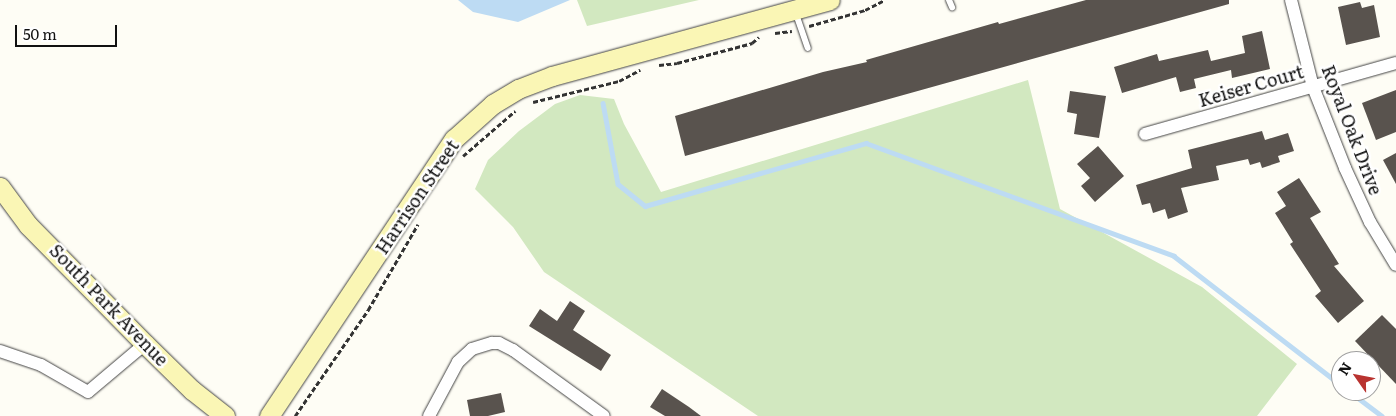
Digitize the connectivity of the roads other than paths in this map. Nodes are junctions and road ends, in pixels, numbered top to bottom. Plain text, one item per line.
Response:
1 (830, 0) edge
2 (949, 0) edge
3 (1291, 0) edge
4 (952, 7) dead end
5 (795, 10) junction
6 (808, 48) dead end
7 (1396, 63) edge
8 (1313, 87) junction
9 (1145, 134) dead end
10 (0, 187) edge
11 (1396, 265) edge
12 (146, 344) junction
13 (0, 351) edge
14 (225, 416) edge
15 (269, 416) edge
16 (429, 416) edge
17 (604, 416) edge

1 - 5 street, Harrison Street
2 - 4 lane
3 - 8 street, Royal Oak Drive
5 - 6 lane
5 - 15 street, Harrison Street
7 - 8 street, Keiser Court
8 - 9 street, Keiser Court
8 - 11 street, Royal Oak Drive
10 - 12 street, South Park Avenue
12 - 13 street
12 - 14 street, South Park Avenue
16 - 17 street

